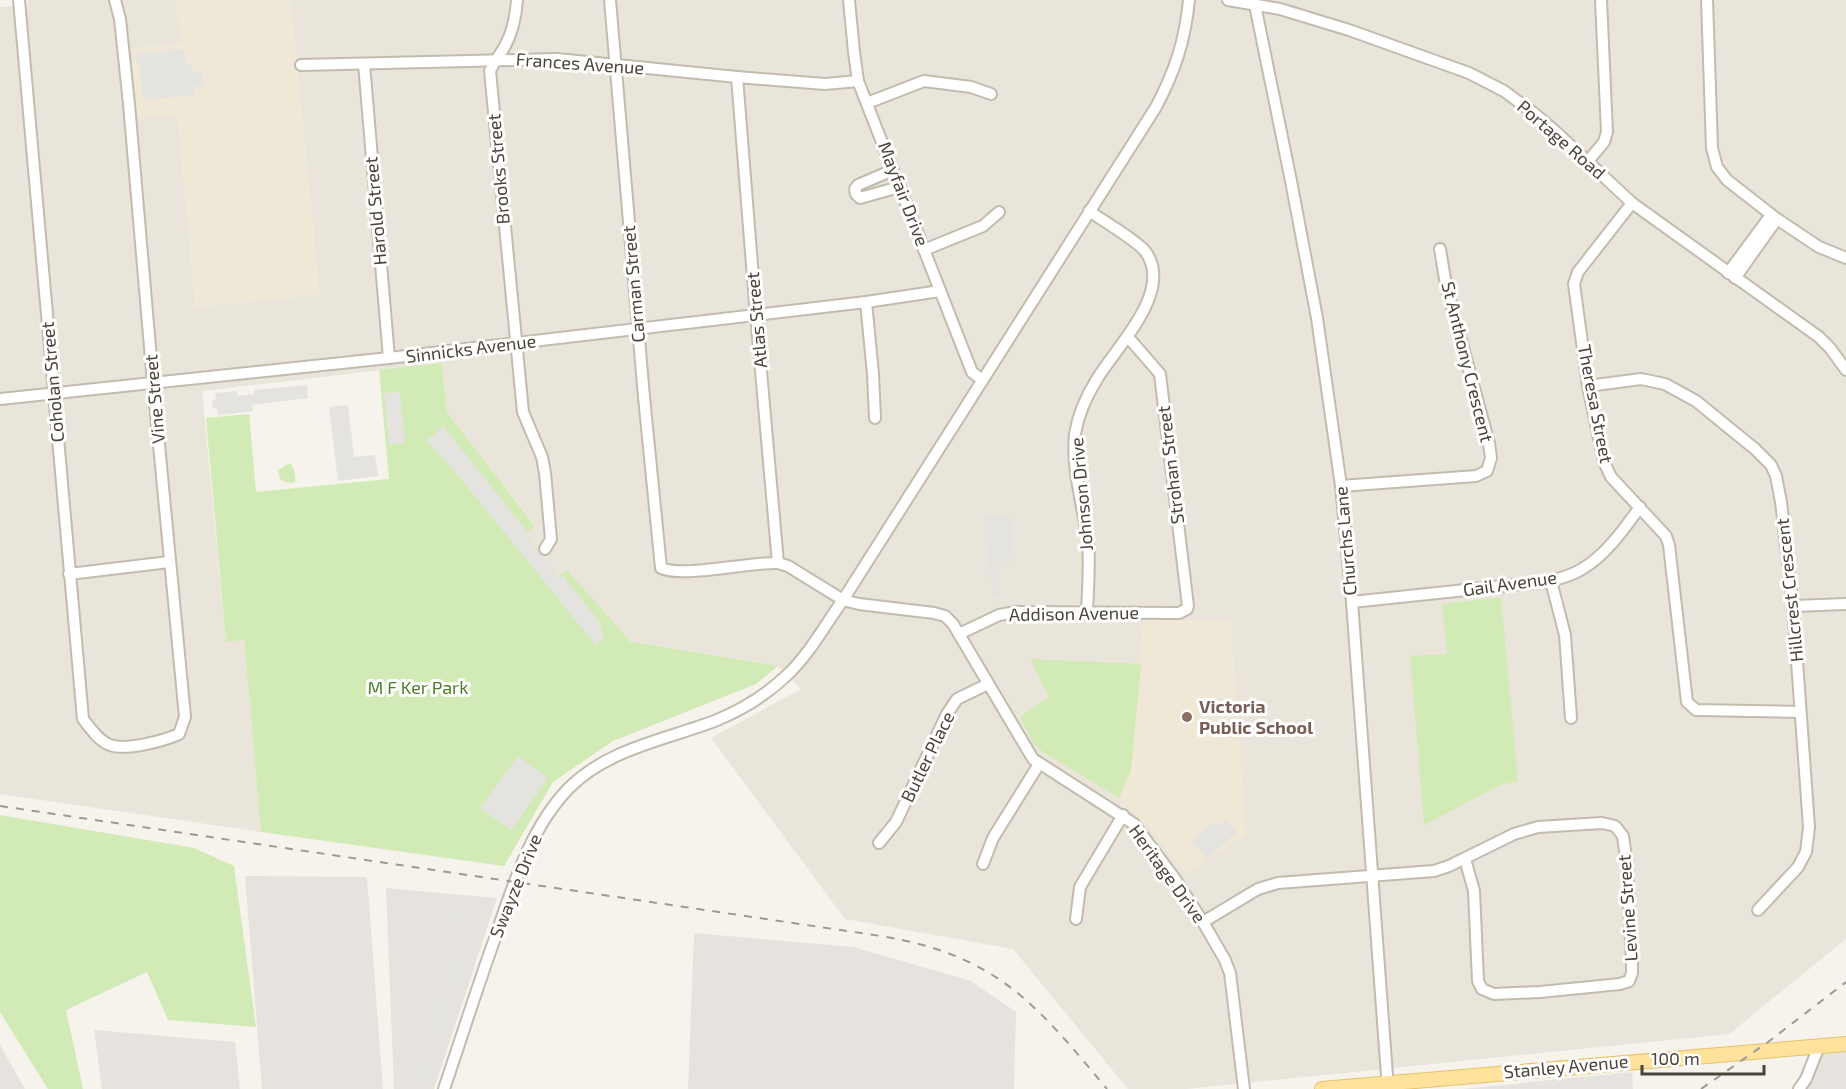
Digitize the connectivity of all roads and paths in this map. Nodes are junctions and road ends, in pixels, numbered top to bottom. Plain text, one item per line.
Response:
1 (19, 0) edge
2 (115, 0) edge
3 (517, 0) edge
4 (610, 0) edge
5 (849, 0) edge
6 (1189, 0) edge
7 (1227, 0) edge
8 (1601, 0) edge
9 (1707, 0) edge
10 (1255, 2) edge
11 (495, 59) junction
12 (363, 64) junction
13 (614, 64) junction
14 (301, 65) dead end
15 (738, 78) junction
16 (858, 81) junction
17 (991, 94) dead end
18 (867, 103) junction
19 (1588, 161) junction
20 (893, 170) junction
21 (899, 187) junction
22 (1632, 202) junction
23 (1089, 210) junction
24 (999, 212) dead end
25 (1774, 217) junction
26 (1440, 249) dead end
27 (924, 250) junction
28 (1846, 258) edge
29 (1732, 276) junction
30 (940, 291) junction
31 (866, 302) junction
32 (756, 315) junction
33 (638, 329) junction
34 (1128, 338) junction
35 (515, 343) junction
36 (389, 358) junction
37 (1846, 370) edge
38 (982, 380) junction
39 (153, 382) junction
40 (1588, 386) junction
41 (55, 393) junction
42 (0, 399) edge
43 (875, 418) dead end
44 (1341, 486) junction
45 (1640, 507) junction
46 (545, 549) dead end
47 (169, 562) junction
48 (778, 563) junction
49 (69, 573) junction
50 (1551, 581) junction
51 (843, 600) junction
52 (1352, 602) junction
53 (1188, 604) joint
54 (1846, 604) edge
55 (1793, 606) junction
56 (1088, 611) junction
57 (959, 634) junction
58 (988, 684) junction
59 (1800, 712) junction
60 (1571, 718) dead end
61 (117, 745) joint
62 (1039, 764) junction
63 (1123, 815) junction
64 (879, 843) dead end
65 (1465, 859) junction
66 (983, 864) dead end
67 (1373, 876) junction
68 (1758, 910) dead end
69 (1076, 919) dead end
70 (1203, 922) junction
71 (1846, 1044) edge
72 (1819, 1046) junction
73 (1388, 1086) edge
74 (444, 1089) edge
75 (1244, 1089) edge
76 (1322, 1089) edge
77 (1799, 1089) edge

1 - 41 street, Coholan Street
2 - 39 street, Vine Street
3 - 11 street, Brooks Street
4 - 13 street, Carman Street
5 - 16 street, Mayfair Drive
6 - 23 street, Swayze Drive
7 - 10 street, Portage Road
8 - 19 street
9 - 25 street
10 - 19 street, Portage Road
10 - 44 street, Churchs Lane
11 - 12 street, Frances Avenue
11 - 13 street, Frances Avenue
11 - 35 street, Brooks Street
12 - 14 street, Frances Avenue
12 - 36 street, Harold Street
13 - 15 street, Frances Avenue
13 - 33 street, Carman Street
15 - 16 street, Frances Avenue
15 - 32 street, Atlas Street
16 - 18 street, Mayfair Drive
17 - 18 street
18 - 20 street, Mayfair Drive
19 - 22 street, Portage Road
20 - 21 street, Mayfair Drive
20 - 21 street
21 - 27 street, Mayfair Drive
22 - 29 street, Portage Road
22 - 40 street, Theresa Street
23 - 34 street, Johnson Drive
23 - 38 street, Swayze Drive
24 - 27 street
25 - 28 street
25 - 29 street
26 - 44 street, St Anthony Crescent
27 - 30 street, Mayfair Drive
29 - 37 street, Portage Road
30 - 31 street, Sinnicks Avenue
30 - 38 street, Mayfair Drive
31 - 32 street, Sinnicks Avenue
31 - 43 street
32 - 33 street, Sinnicks Avenue
32 - 48 street, Atlas Street
33 - 35 street, Sinnicks Avenue
33 - 48 street, Carman Street
34 - 53 street, Strohan Street
34 - 56 street, Johnson Drive
35 - 36 street, Sinnicks Avenue
35 - 46 street, Brooks Street
36 - 39 street, Sinnicks Avenue
38 - 51 street, Swayze Drive
39 - 41 street, Sinnicks Avenue
39 - 47 street, Vine Street
40 - 45 street, Theresa Street
40 - 55 street, Hillcrest Crescent
41 - 42 street, Sinnicks Avenue
41 - 49 street, Coholan Street
44 - 52 street, Churchs Lane
45 - 50 street, Gail Avenue
45 - 59 street, Theresa Street
47 - 49 street
47 - 61 street, Vine Street
48 - 51 street
49 - 61 street, Coholan Street
50 - 52 street, Gail Avenue
50 - 60 street
51 - 57 street, Heritage Drive
51 - 74 street, Swayze Drive
52 - 67 street, Churchs Lane
53 - 56 street, Addison Avenue
54 - 55 street
55 - 59 street, Hillcrest Crescent
56 - 57 street, Addison Avenue
57 - 58 street, Heritage Drive
58 - 62 street, Heritage Drive
58 - 64 street, Butler Place
59 - 68 street, Hillcrest Crescent
62 - 63 street, Heritage Drive
62 - 66 street
63 - 69 street
63 - 70 street, Heritage Drive
65 - 65 street, Levine Street
65 - 67 street
67 - 70 street
67 - 73 street, Churchs Lane
70 - 75 street, Heritage Drive
71 - 72 main road, Stanley Avenue
72 - 73 main road, Stanley Avenue
72 - 77 street
73 - 76 main road, Stanley Avenue

